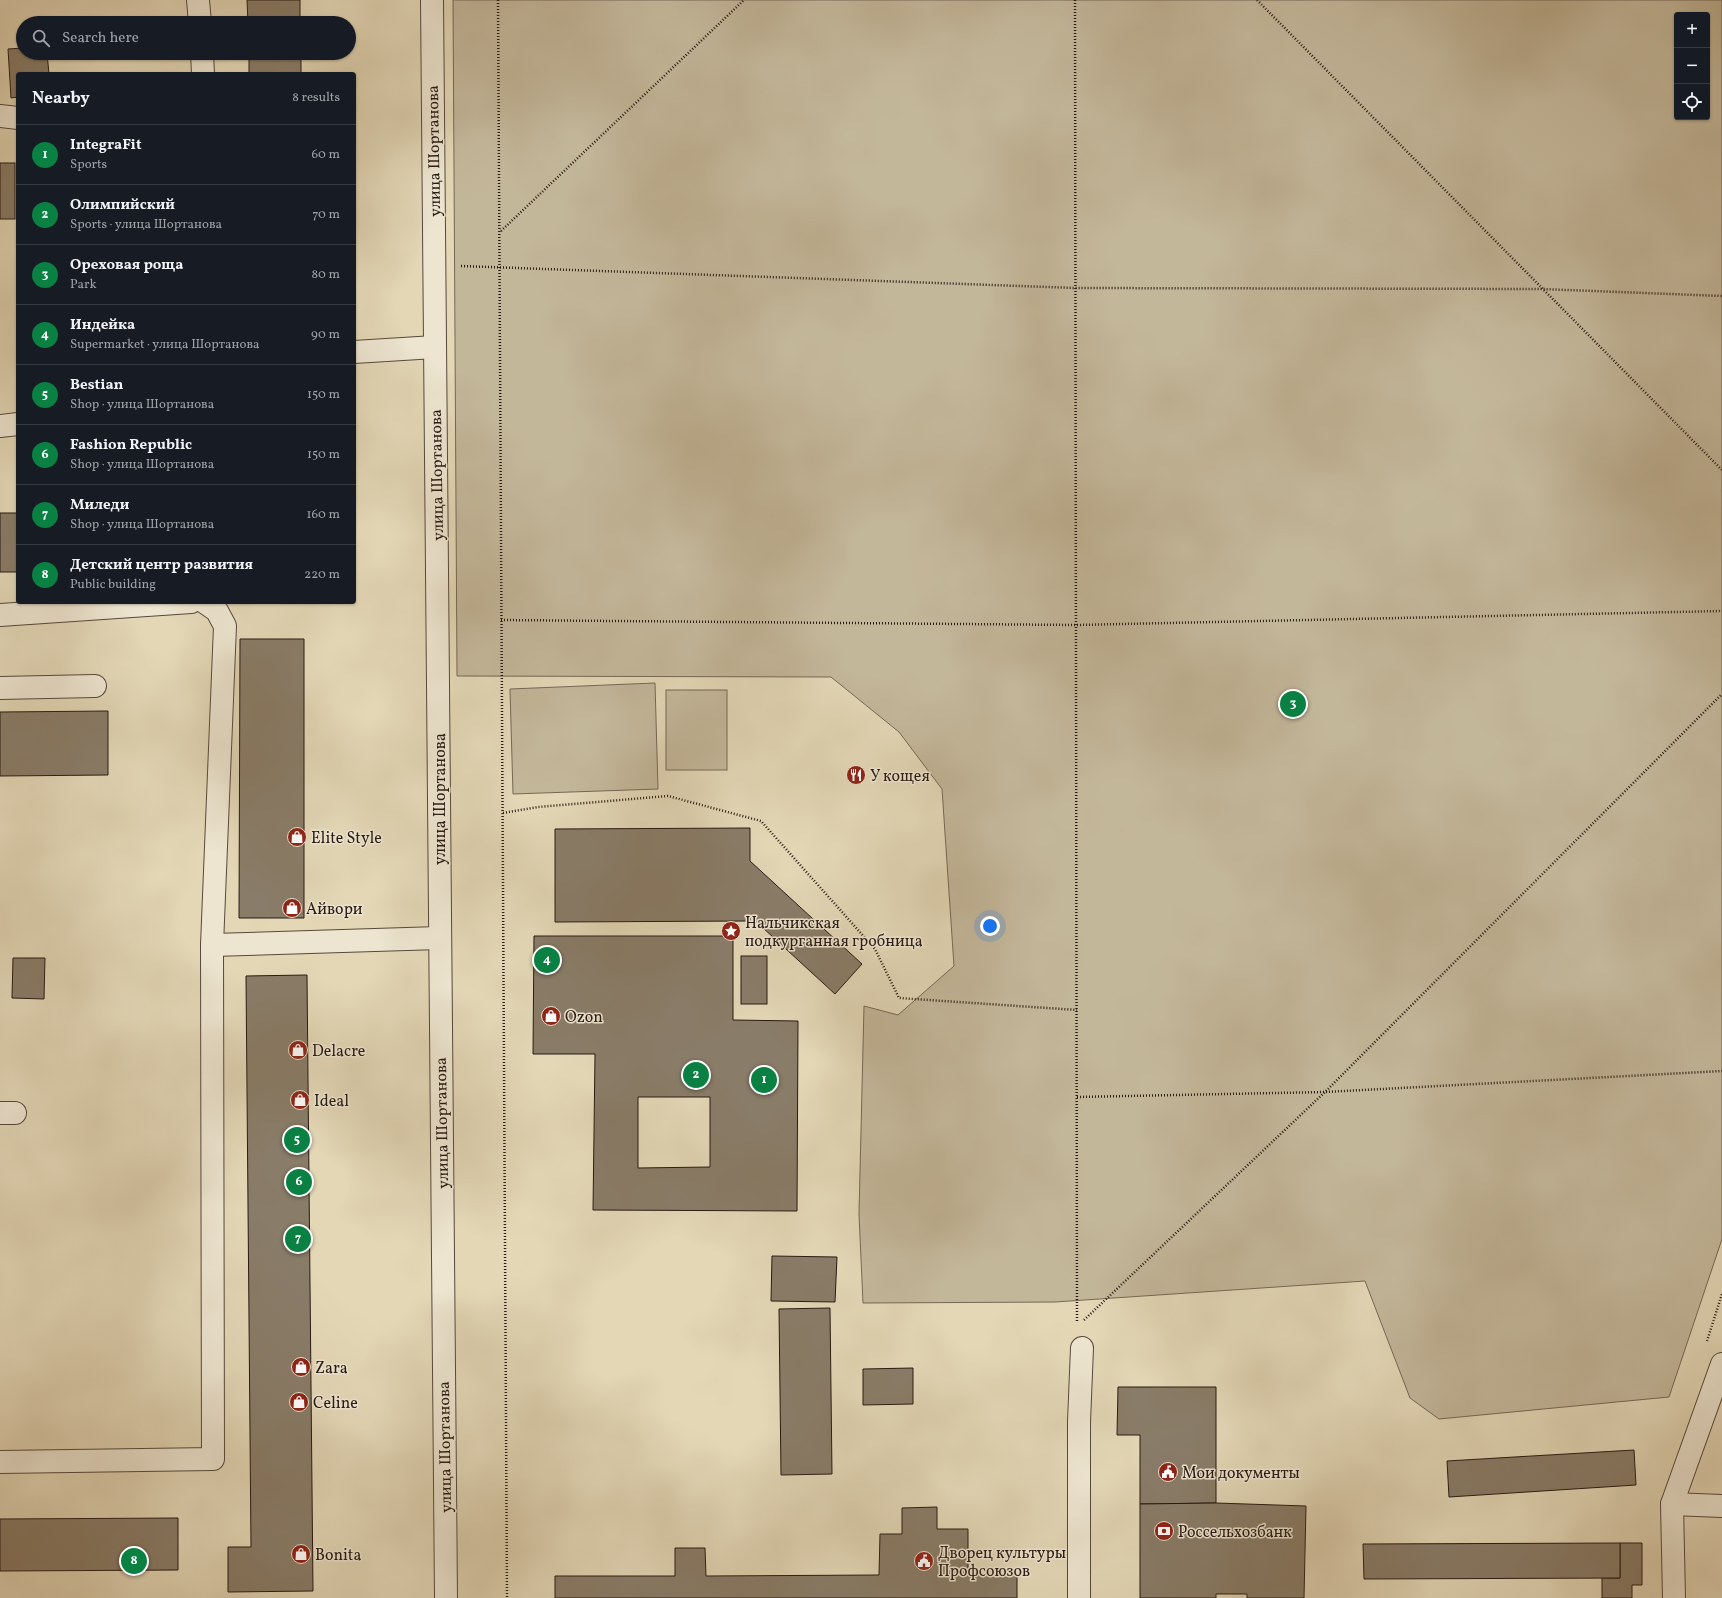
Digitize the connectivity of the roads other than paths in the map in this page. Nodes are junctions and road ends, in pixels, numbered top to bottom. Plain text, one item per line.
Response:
1 (198, 0) edge
2 (432, 0) edge
3 (199, 16) edge
4 (202, 60) edge
5 (203, 72) edge
6 (0, 116) edge
7 (16, 118) edge
8 (435, 347) junction
9 (356, 352) edge
10 (16, 424) edge
11 (0, 426) edge
12 (164, 604) edge
13 (207, 604) edge
14 (0, 616) edge
15 (95, 686) dead end
16 (0, 688) edge
17 (439, 938) junction
18 (212, 945) junction
19 (1082, 1348) dead end
20 (1721, 1372) edge
21 (0, 1462) edge
22 (1672, 1504) junction
23 (1722, 1506) edge
24 (446, 1598) edge
25 (1079, 1598) edge
26 (1674, 1598) edge

1 - 3 street
2 - 8 street, улица Шортанова
4 - 5 street
6 - 7 street
8 - 9 street
8 - 17 street, улица Шортанова
10 - 11 street
12 - 14 street
13 - 18 street
15 - 16 street
17 - 18 street
17 - 24 street, улица Шортанова
18 - 21 street
19 - 25 street
20 - 22 street
22 - 23 street
22 - 26 street

